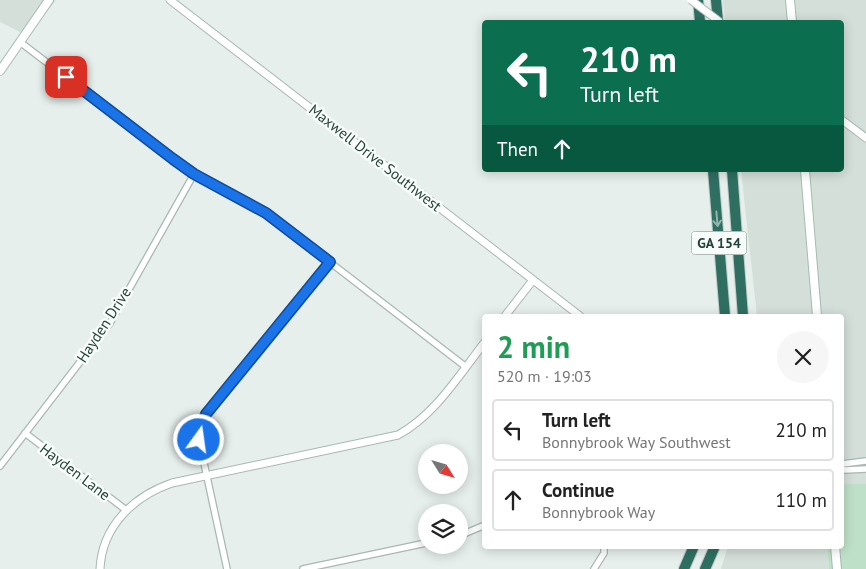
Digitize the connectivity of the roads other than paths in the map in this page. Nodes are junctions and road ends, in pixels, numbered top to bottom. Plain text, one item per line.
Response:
1 (49, 0) edge
2 (170, 0) edge
3 (691, 0) edge
4 (698, 0) edge
5 (716, 0) edge
6 (790, 0) edge
7 (700, 20) edge
8 (716, 20) edge
9 (719, 20) edge
10 (792, 20) edge
11 (20, 42) junction
12 (0, 71) edge
13 (844, 122) edge
14 (866, 138) edge
15 (713, 172) edge
16 (732, 172) edge
17 (805, 172) edge
18 (194, 174) junction
19 (330, 262) junction
20 (533, 280) junction
21 (507, 314) edge
22 (577, 314) edge
23 (725, 314) edge
24 (743, 314) edge
25 (817, 314) edge
26 (482, 346) edge
27 (466, 366) junction
28 (25, 433) junction
29 (866, 461) edge
30 (844, 464) edge
31 (0, 466) edge
32 (866, 469) edge
33 (844, 470) edge
34 (206, 476) junction
35 (126, 510) junction
36 (482, 526) edge
37 (468, 532) edge
38 (418, 545) edge
39 (604, 549) edge
40 (693, 549) edge
41 (714, 549) edge
42 (835, 549) edge
43 (341, 561) junction
44 (100, 569) edge
45 (227, 569) edge
46 (303, 569) edge
47 (342, 569) edge
48 (594, 569) edge
49 (684, 569) edge
50 (705, 569) edge
51 (837, 569) edge

1 - 11 main road
2 - 20 street, Maxwell Drive Southwest
3 - 8 street, bridge
4 - 7 highway
5 - 9 highway
6 - 10 main road
11 - 12 main road
11 - 18 street
13 - 14 street
15 -> 23 highway, GA 154
16 - 24 highway, GA 154
17 - 25 main road
18 - 19 street
18 - 28 street, Hayden Drive
19 - 27 street
19 - 34 street
20 - 21 street
20 - 22 street, Maxwell Drive Southwest
26 - 27 street
27 - 34 street
28 - 31 street, Hayden Drive
28 - 35 street, Hayden Lane
29 - 30 street
32 - 33 street
34 - 35 street
34 - 45 street
35 - 44 street
36 - 37 street
38 - 43 street
39 - 48 street
40 - 49 highway
41 - 50 highway
42 - 51 main road
43 - 46 street
43 - 47 street

